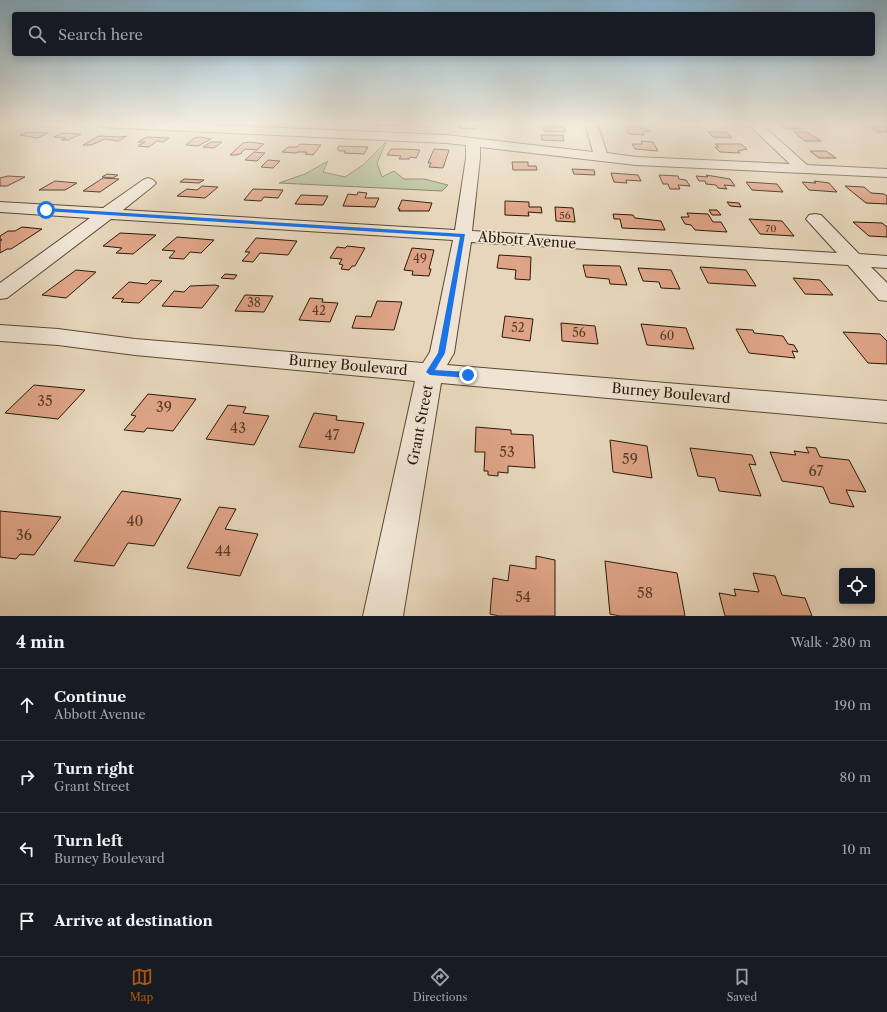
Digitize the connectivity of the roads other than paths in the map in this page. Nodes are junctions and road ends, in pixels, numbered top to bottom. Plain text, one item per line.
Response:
1 (473, 152) edge
2 (560, 152) edge
3 (600, 152) edge
4 (784, 152) edge
5 (602, 157) junction
6 (803, 169) junction
7 (887, 173) edge
8 (148, 183) dead end
9 (0, 207) edge
10 (108, 213) junction
11 (815, 219) dead end
12 (463, 236) junction
13 (853, 260) junction
14 (887, 262) edge
15 (0, 293) edge
16 (887, 295) edge
17 (0, 333) edge
18 (430, 372) junction
19 (887, 412) edge
20 (383, 616) edge

1 - 12 street, Grant Street
2 - 5 street
3 - 5 street
4 - 6 street
5 - 6 street
6 - 7 street
8 - 10 street
9 - 10 street, Abbott Avenue
10 - 12 street, Abbott Avenue
10 - 15 street
11 - 13 street
12 - 13 street, Abbott Avenue
12 - 18 street, Grant Street
13 - 14 street, Abbott Avenue
13 - 16 street
17 - 18 street, Burney Boulevard
18 - 19 street, Burney Boulevard
18 - 20 street, Grant Street

